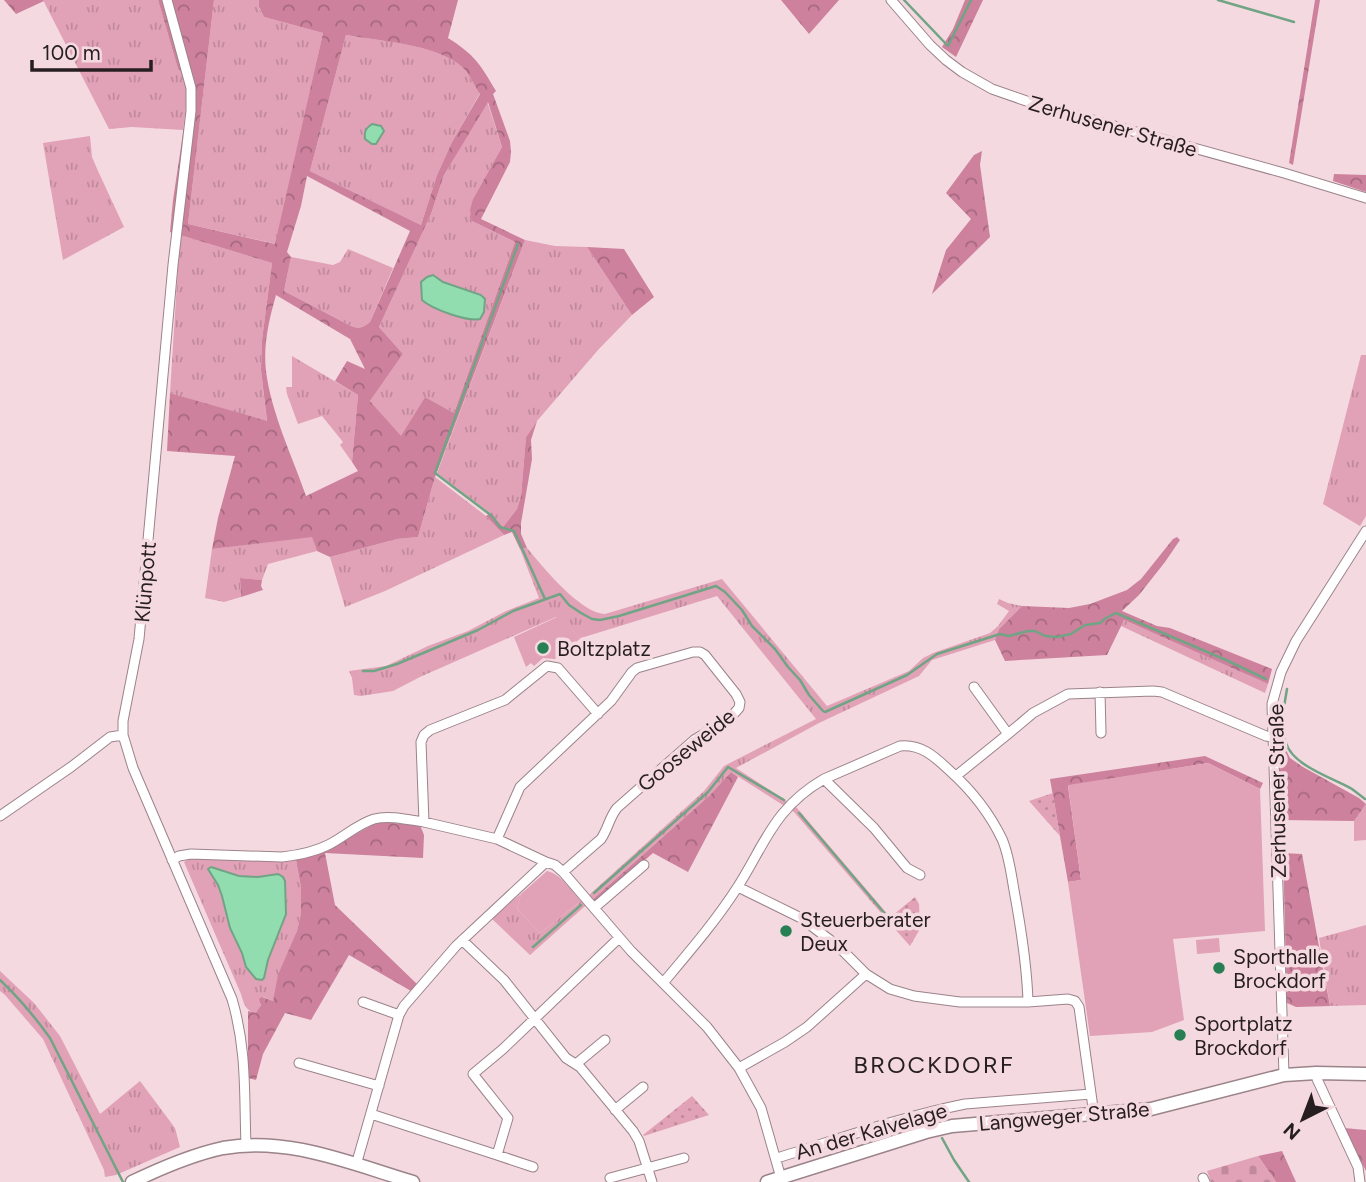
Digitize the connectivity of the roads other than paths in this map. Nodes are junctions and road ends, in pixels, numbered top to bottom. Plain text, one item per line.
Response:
1 (167, 0) edge
2 (891, 0) edge
3 (1366, 198) edge
4 (1366, 531) edge
5 (974, 687) dead end
6 (1100, 692) junction
7 (598, 714) junction
8 (1101, 733) dead end
9 (1008, 734) junction
10 (123, 735) junction
11 (1273, 737) junction
12 (956, 776) junction
13 (824, 779) junction
14 (0, 816) edge
15 (424, 822) junction
16 (498, 839) junction
17 (172, 860) junction
18 (546, 862) junction
19 (644, 865) dead end
20 (563, 872) junction
21 (919, 875) dead end
22 (738, 887) junction
23 (594, 908) junction
24 (619, 938) junction
25 (462, 940) junction
26 (866, 974) junction
27 (663, 983) junction
28 (363, 1002) dead end
29 (1028, 1002) junction
30 (399, 1015) junction
31 (535, 1019) junction
32 (605, 1040) dead end
33 (299, 1063) dead end
34 (576, 1064) junction
35 (739, 1068) junction
36 (1316, 1073) junction
37 (1366, 1074) edge
38 (1284, 1076) junction
39 (379, 1086) junction
40 (643, 1087) dead end
41 (1091, 1094) junction
42 (615, 1110) junction
43 (371, 1114) junction
44 (1094, 1115) junction
45 (246, 1145) junction
46 (497, 1155) junction
47 (684, 1158) dead end
48 (776, 1158) junction
49 (356, 1165) junction
50 (533, 1167) dead end
51 (647, 1167) junction
52 (610, 1178) dead end
53 (781, 1178) junction
54 (133, 1181) edge
55 (413, 1182) edge
56 (652, 1182) edge
57 (767, 1182) edge
58 (1360, 1182) edge

1 - 10 street, Klünpott
2 - 3 street, Zerhusener Straße
4 - 11 street, Zerhusener Straße
5 - 9 street
6 - 8 street
6 - 9 street
6 - 11 street
7 - 15 street
7 - 16 street, Gooseweide
7 - 20 street, Gooseweide
9 - 12 street
10 - 14 street
10 - 17 street, Klünpott
11 - 38 street, Zerhusener Straße
12 - 13 street
12 - 29 street
13 - 21 street
13 - 22 street
15 - 16 street
15 - 17 street
16 - 18 street
17 - 45 street, Klünpott
18 - 20 street
18 - 25 street
19 - 23 street
20 - 23 street
22 - 26 street
22 - 27 street
23 - 24 street
24 - 27 street
24 - 31 street
25 - 30 street
25 - 31 street
26 - 29 street
26 - 35 street
27 - 35 street
28 - 30 street
29 - 41 street
30 - 39 street
31 - 34 street
31 - 46 street
32 - 34 street
33 - 39 street
34 - 42 street
35 - 48 street
36 - 37 street, Langweger Straße
36 - 38 street, Langweger Straße
36 - 58 street
38 - 44 street, Langweger Straße
39 - 43 street
40 - 42 street
41 - 44 street
41 - 48 street, An der Kalvelage
42 - 51 street
43 - 46 street
43 - 49 street
44 - 53 street, Langweger Straße
45 - 49 street
45 - 54 street
46 - 50 street
47 - 51 street
48 - 53 street
49 - 55 street
51 - 52 street
51 - 56 street
53 - 57 street, Langweger Straße

